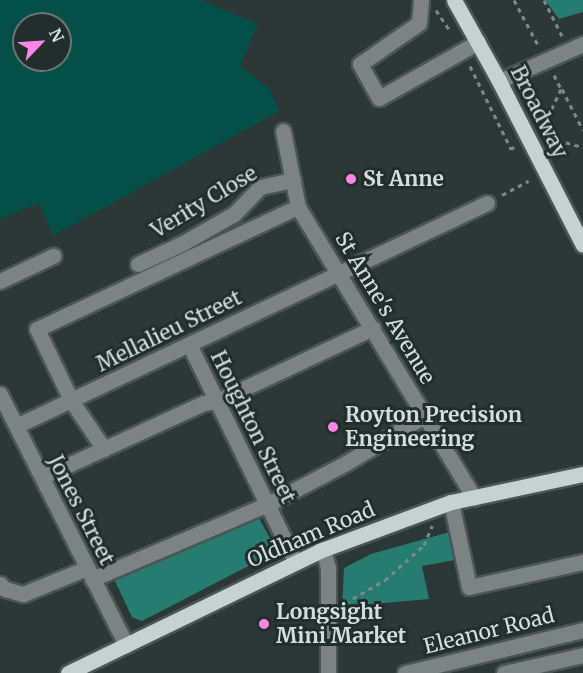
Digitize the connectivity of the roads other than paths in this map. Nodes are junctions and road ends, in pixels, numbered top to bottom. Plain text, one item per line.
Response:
1 (454, 0) edge
2 (426, 1) edge
3 (478, 42) junction
4 (583, 44) edge
5 (499, 81) junction
6 (283, 131) dead end
7 (293, 180) junction
8 (487, 203) road end
9 (298, 207) junction
10 (583, 245) edge
11 (54, 256) dead end
12 (138, 264) dead end
13 (339, 272) junction
14 (0, 280) edge
15 (373, 328) junction
16 (189, 344) junction
17 (0, 394) edge
18 (72, 400) junction
19 (217, 401) junction
20 (426, 414) junction
21 (16, 426) junction
22 (104, 449) junction
23 (583, 474) edge
24 (42, 477) junction
25 (474, 498) junction
26 (268, 504) junction
27 (445, 504) junction
28 (323, 549) junction
29 (295, 561) junction
30 (583, 562) edge
31 (90, 573) junction
32 (2, 591) edge
33 (583, 630) edge
34 (126, 645) junction
35 (583, 655) edge
36 (86, 669) edge
37 (68, 673) edge
38 (328, 673) edge
39 (405, 673) edge
40 (504, 673) edge

1 - 3 main road, Broadway
2 - 3 street
3 - 5 main road, Broadway
4 - 5 street
5 - 10 main road, Broadway
6 - 7 street, St Anne's Avenue
7 - 9 street, St Anne's Avenue
7 - 12 street, Verity Close
8 - 13 street, Mellalieu Street
9 - 13 street, St Anne's Avenue
9 - 18 street
11 - 14 street
13 - 15 street, St Anne's Avenue
13 - 16 street, Mellalieu Street
15 - 19 street
15 - 20 street, St Anne's Avenue
16 - 18 street, Mellalieu Street
16 - 19 street, Houghton Street
17 - 21 street, Jones Street
18 - 21 street, Mellalieu Street
18 - 22 street
19 - 22 street
19 - 26 street, Houghton Street
20 - 25 street, St Anne's Avenue
20 - 26 street
21 - 24 street, Jones Street
22 - 24 street
23 - 25 main road, Oldham Road
24 - 31 street, Jones Street
25 - 27 main road, Oldham Road
26 - 29 street, Houghton Street
26 - 31 street
27 - 28 main road, Oldham Road
27 - 30 street
28 - 29 main road, Oldham Road
28 - 38 street
29 - 34 main road, Oldham Road
31 - 32 street
31 - 34 street, Jones Street
33 - 39 street, Eleanor Road
34 - 36 main road, Oldham Road
35 - 40 street
36 - 37 main road, Oldham Road

